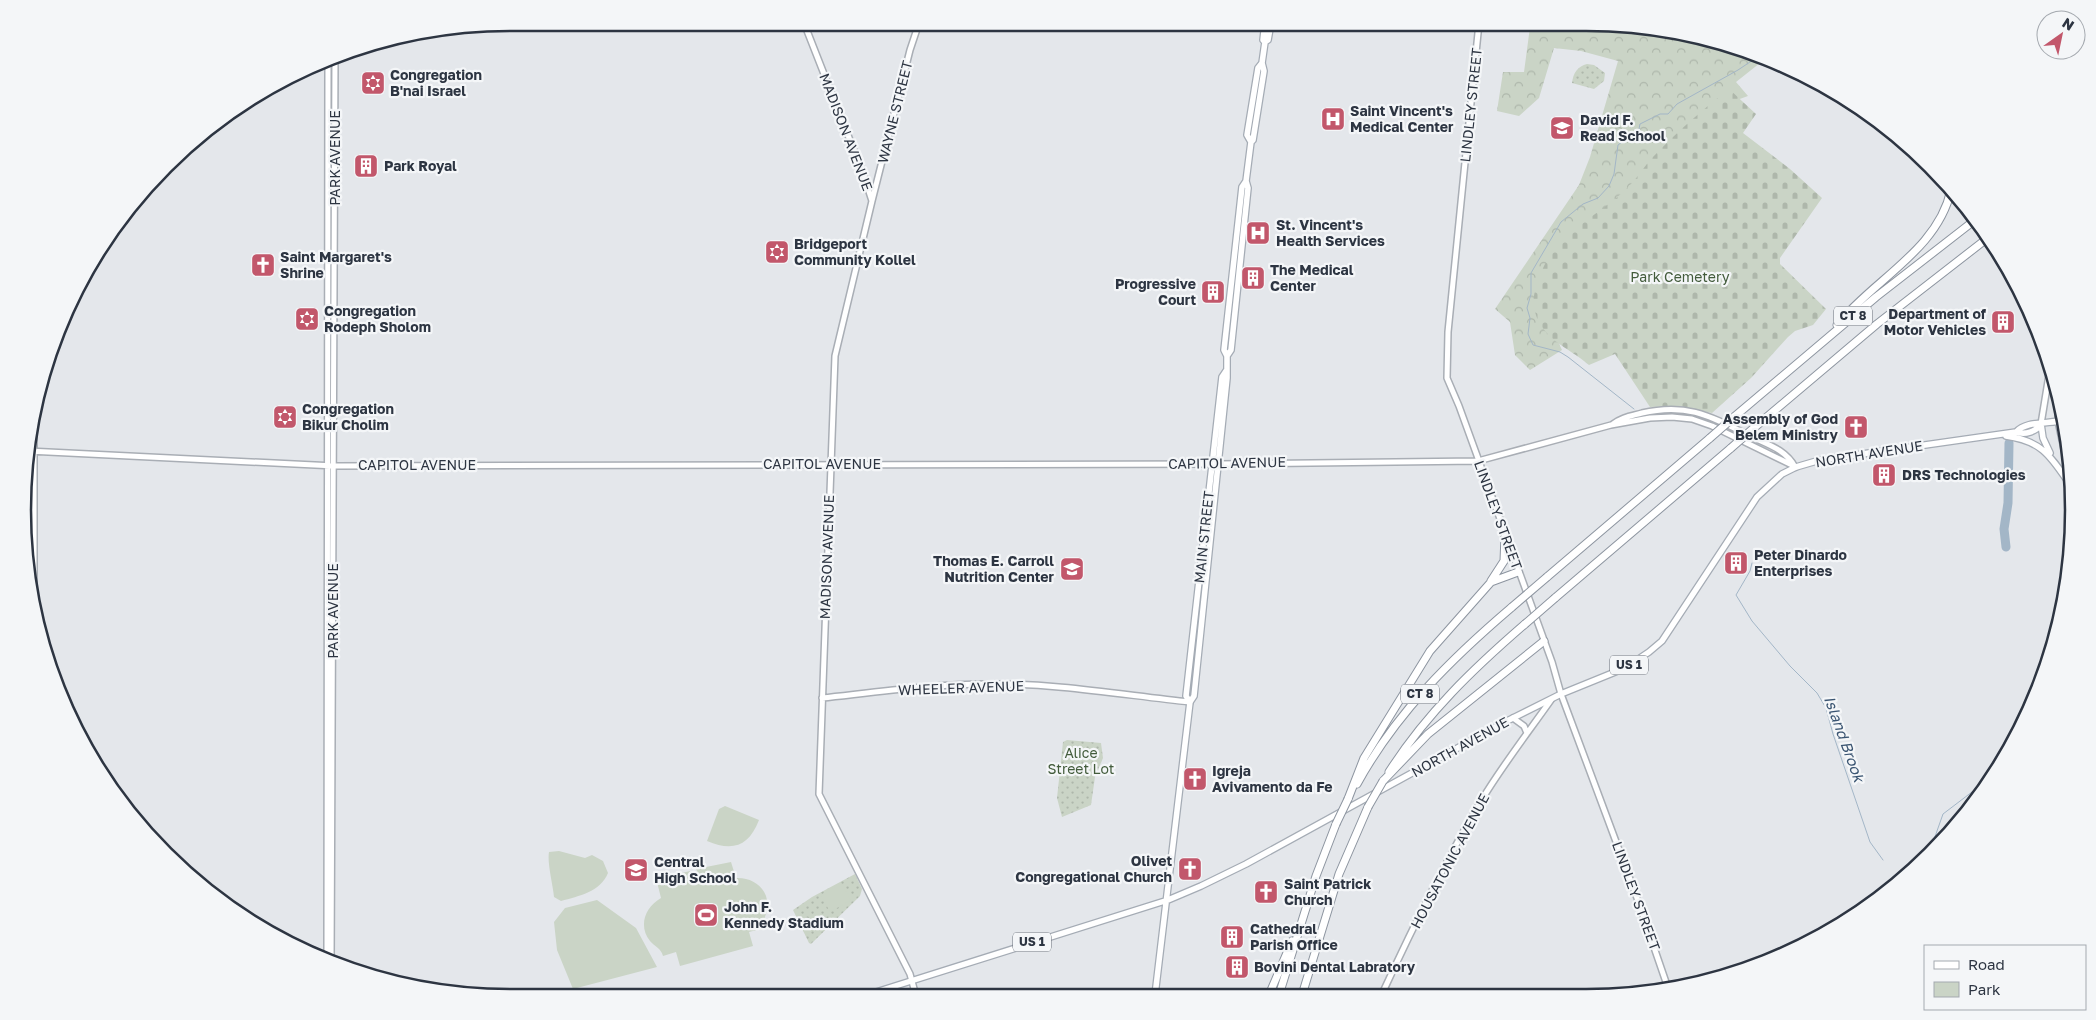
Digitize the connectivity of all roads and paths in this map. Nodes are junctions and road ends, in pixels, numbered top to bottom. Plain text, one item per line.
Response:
1 (808, 31) edge
2 (916, 31) edge
3 (1264, 31) edge
4 (1270, 31) edge
5 (1478, 31) edge
6 (1266, 42) junction
7 (335, 65) edge
8 (328, 68) edge
9 (328, 128) junction
10 (335, 128) junction
11 (328, 147) junction
12 (335, 148) junction
13 (1949, 197) edge
14 (872, 202) junction
15 (1970, 225) edge
16 (1983, 242) edge
17 (328, 259) junction
18 (334, 259) junction
19 (1827, 338) junction
20 (2047, 384) edge
21 (2057, 421) edge
22 (2041, 424) junction
23 (1611, 425) junction
24 (2001, 435) junction
25 (35, 451) edge
26 (1478, 461) junction
27 (2054, 461) junction
28 (831, 464) junction
29 (1215, 464) junction
30 (328, 466) junction
31 (334, 466) junction
32 (1796, 467) junction
33 (2064, 475) edge
34 (32, 488) edge
35 (1505, 536) junction
36 (33, 551) edge
37 (1518, 572) junction
38 (1490, 582) junction
39 (1544, 641) junction
40 (1561, 694) junction
41 (822, 698) junction
42 (1551, 700) junction
43 (1190, 702) junction
44 (1514, 718) junction
45 (1527, 733) junction
46 (1383, 781) junction
47 (1348, 799) junction
48 (1168, 900) junction
49 (1306, 908) junction
50 (327, 952) edge
51 (331, 954) edge
52 (912, 980) junction
53 (1666, 982) edge
54 (885, 989) edge
55 (914, 989) edge
56 (1156, 989) edge
57 (1272, 989) edge
58 (1281, 989) edge
59 (1304, 989) edge
60 (1384, 989) edge

1 - 14 main road, MADISON AVENUE
2 - 14 main road, WAYNE STREET
3 - 6 main road, MAIN STREET
4 - 6 main road, MAIN STREET
5 - 26 main road, LINDLEY STREET
6 - 29 main road, MAIN STREET
7 - 10 main road, PARK AVENUE
8 - 9 main road, PARK AVENUE
9 - 10 main road
9 - 11 main road, PARK AVENUE
10 - 12 main road, PARK AVENUE
11 - 12 main road
11 - 17 main road, PARK AVENUE
12 - 18 main road, PARK AVENUE
13 - 19 highway
14 - 28 main road, MADISON AVENUE
15 - 19 highway, CT 8
16 - 46 highway, CT 8, bridge
17 - 18 main road
17 - 30 main road, PARK AVENUE
18 - 31 main road, PARK AVENUE
19 - 47 highway, CT 8, bridge
20 - 22 main road
21 - 22 main road, US 1
22 - 24 main road, US 1
22 - 27 main road
23 - 26 main road, CAPITOL AVENUE
23 - 32 main road, CAPITOL AVENUE
23 - 32 main road, CAPITOL AVENUE
24 - 27 main road, US 1
24 - 32 main road, NORTH AVENUE / US 1
25 - 30 main road, CAPITOL AVENUE
26 - 29 main road, CAPITOL AVENUE
26 - 35 main road, LINDLEY STREET
27 - 33 main road, US 1
28 - 29 main road, CAPITOL AVENUE
28 - 31 main road, CAPITOL AVENUE
28 - 41 main road, MADISON AVENUE
29 - 43 main road, MAIN STREET
30 - 31 main road, CAPITOL AVENUE
30 - 50 main road, PARK AVENUE
31 - 51 main road, PARK AVENUE
32 - 40 main road, NORTH AVENUE / US 1
34 - 36 main road
35 - 37 main road, LINDLEY STREET
35 - 38 highway
37 - 38 highway
37 - 39 main road, LINDLEY STREET
38 - 47 highway
39 - 40 main road, LINDLEY STREET
39 - 46 highway
40 - 42 main road, NORTH AVENUE / US 1
40 - 53 main road, LINDLEY STREET
41 - 43 main road, WHEELER AVENUE
41 - 52 main road, MADISON AVENUE
42 - 44 main road, NORTH AVENUE / US 1
42 - 45 main road, HOUSATONIC AVENUE
43 - 48 main road, MAIN STREET
44 - 45 main road
44 - 48 main road, NORTH AVENUE / US 1
45 - 60 main road, HOUSATONIC AVENUE
46 - 59 highway, CT 8, bridge
47 - 49 highway, CT 8, bridge
48 - 52 main road, NORTH AVENUE / US 1
48 - 56 main road, MAIN STREET
49 - 57 highway
49 - 58 highway, CT 8
52 - 54 main road, NORTH AVENUE / US 1
52 - 55 main road, MADISON AVENUE

